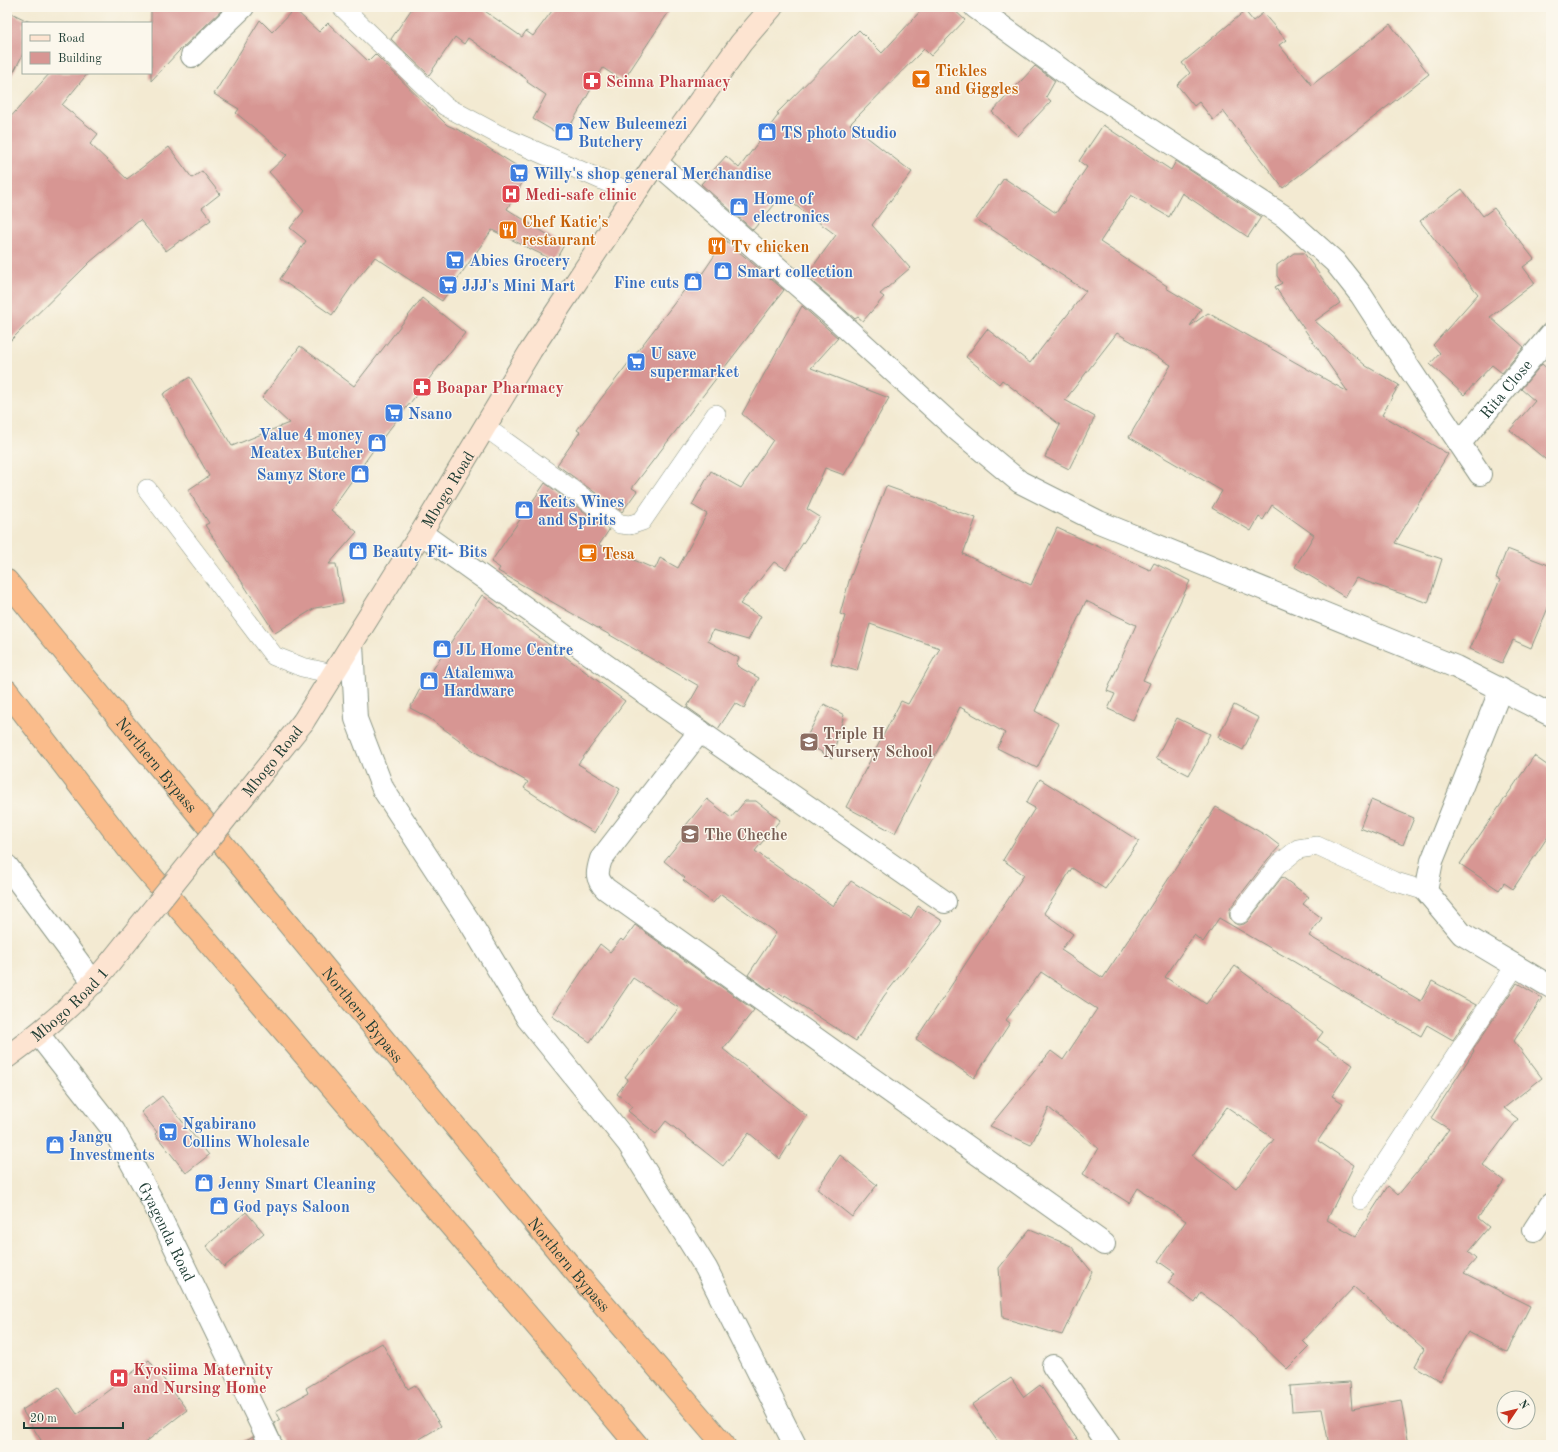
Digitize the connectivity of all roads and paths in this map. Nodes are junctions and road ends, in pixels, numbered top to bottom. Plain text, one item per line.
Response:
1 (243, 7) edge
2 (342, 7) edge
3 (772, 7) edge
4 (975, 7) edge
5 (192, 56) dead end
6 (656, 162) junction
7 (634, 194) junction
8 (1551, 334) edge
9 (716, 414) dead end
10 (485, 427) junction
11 (1460, 442) junction
12 (1480, 474) dead end
13 (147, 489) dead end
14 (421, 533) junction
15 (7, 581) edge
16 (352, 644) junction
17 (333, 674) junction
18 (1501, 689) junction
19 (7, 691) edge
20 (1551, 714) edge
21 (700, 731) junction
22 (7, 866) edge
23 (1426, 892) junction
24 (945, 902) dead end
25 (1240, 914) dead end
26 (110, 963) joint
27 (1515, 966) junction
28 (94, 983) junction
29 (1551, 987) edge
30 (38, 1034) junction
31 (7, 1057) edge
32 (1361, 1200) dead end
33 (1551, 1204) edge
34 (1534, 1230) dead end
35 (1104, 1244) dead end
36 (1053, 1366) dead end
37 (271, 1445) edge
38 (637, 1445) edge
39 (724, 1445) edge
40 (795, 1445) edge
41 (1109, 1445) edge

1 - 5 street
2 - 7 lane
3 - 6 main road, Mbogo Road
4 - 11 street
6 - 7 main road, Mbogo Road
6 - 18 street
7 - 10 main road, Mbogo Road
8 - 11 street, Rita Close
9 - 10 lane
10 - 14 main road, Mbogo Road
11 - 12 street
13 - 17 lane
14 - 16 main road, Mbogo Road
14 - 21 street
15 - 39 highway, Northern Bypass
16 - 17 main road, Mbogo Road
16 - 40 street
17 - 26 main road, Mbogo Road, bridge
18 - 20 street
18 - 23 street
19 - 38 highway
21 - 24 street
21 - 35 street
22 - 28 street
23 - 25 lane
23 - 27 street
26 - 28 main road, Mbogo Road 1
27 - 29 street
27 - 32 lane
28 - 30 main road, Mbogo Road 1
30 - 31 main road, Mbogo Road 1
30 - 37 street, Gyagenda Road
33 - 34 street
36 - 41 street

